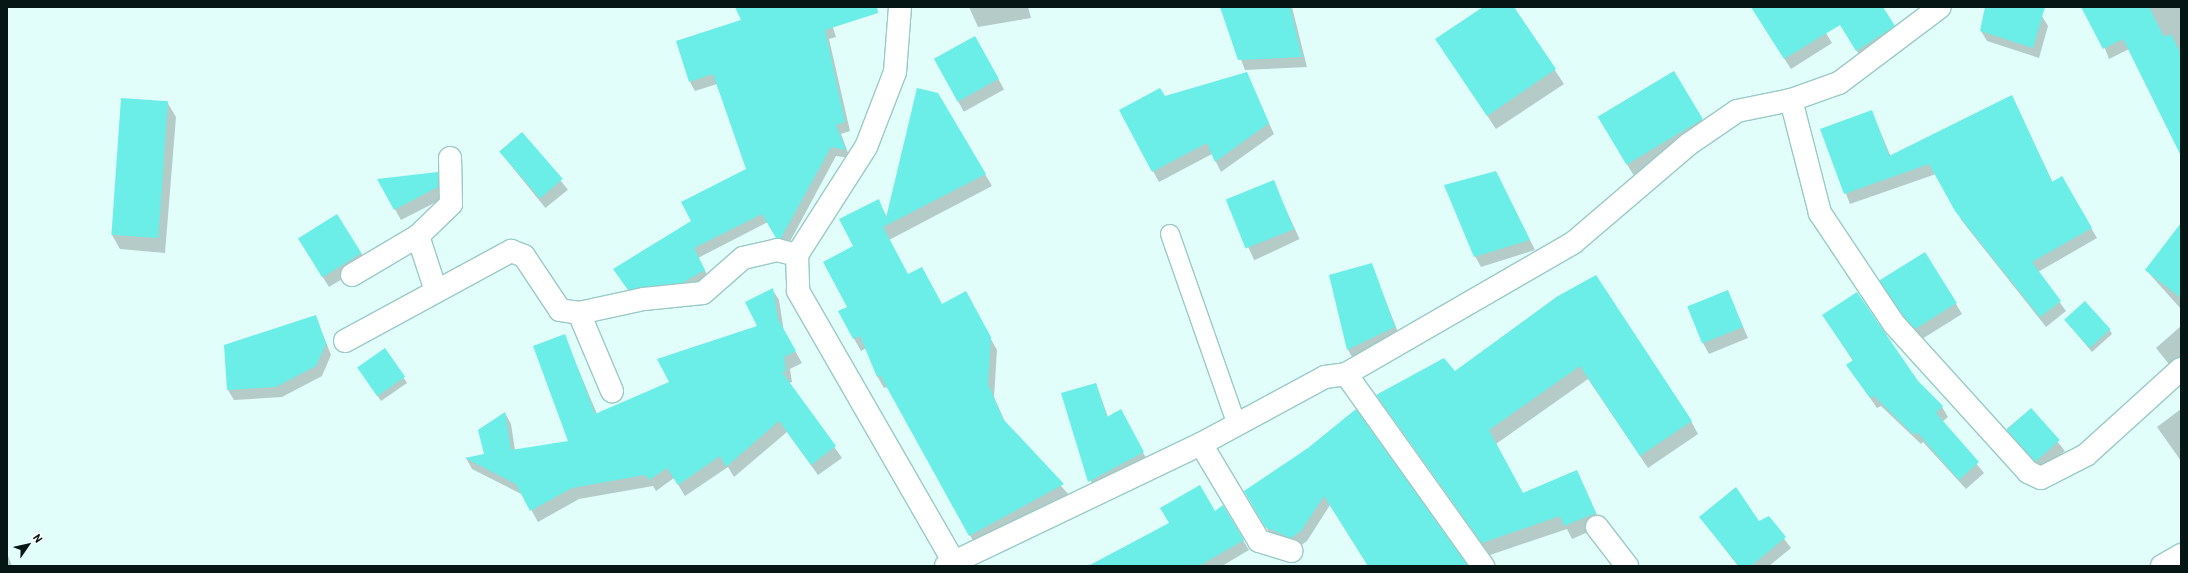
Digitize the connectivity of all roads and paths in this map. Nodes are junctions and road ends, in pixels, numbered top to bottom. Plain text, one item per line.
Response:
1 (900, 7) edge
2 (1940, 7) edge
3 (1791, 100) junction
4 (450, 158) dead end
5 (1170, 234) dead end
6 (418, 236) junction
7 (797, 255) junction
8 (352, 275) dead end
9 (436, 291) junction
10 (579, 313) junction
11 (345, 341) dead end
12 (2181, 369) edge
13 (1346, 374) junction
14 (612, 391) dead end
15 (1238, 424) junction
16 (1201, 444) junction
17 (1597, 528) dead end
18 (1292, 551) dead end
19 (2181, 555) edge
20 (952, 565) edge
21 (1483, 566) edge
22 (1627, 566) edge
23 (2162, 566) edge

1 - 7 street
2 - 3 street
3 - 12 street
3 - 13 street
4 - 6 street
5 - 15 lane
6 - 8 street
6 - 9 street
7 - 10 street
7 - 20 street
9 - 10 street
9 - 11 street
10 - 14 street
13 - 15 street
13 - 21 street
15 - 16 street
16 - 18 street
16 - 20 street
17 - 22 street
19 - 23 street

